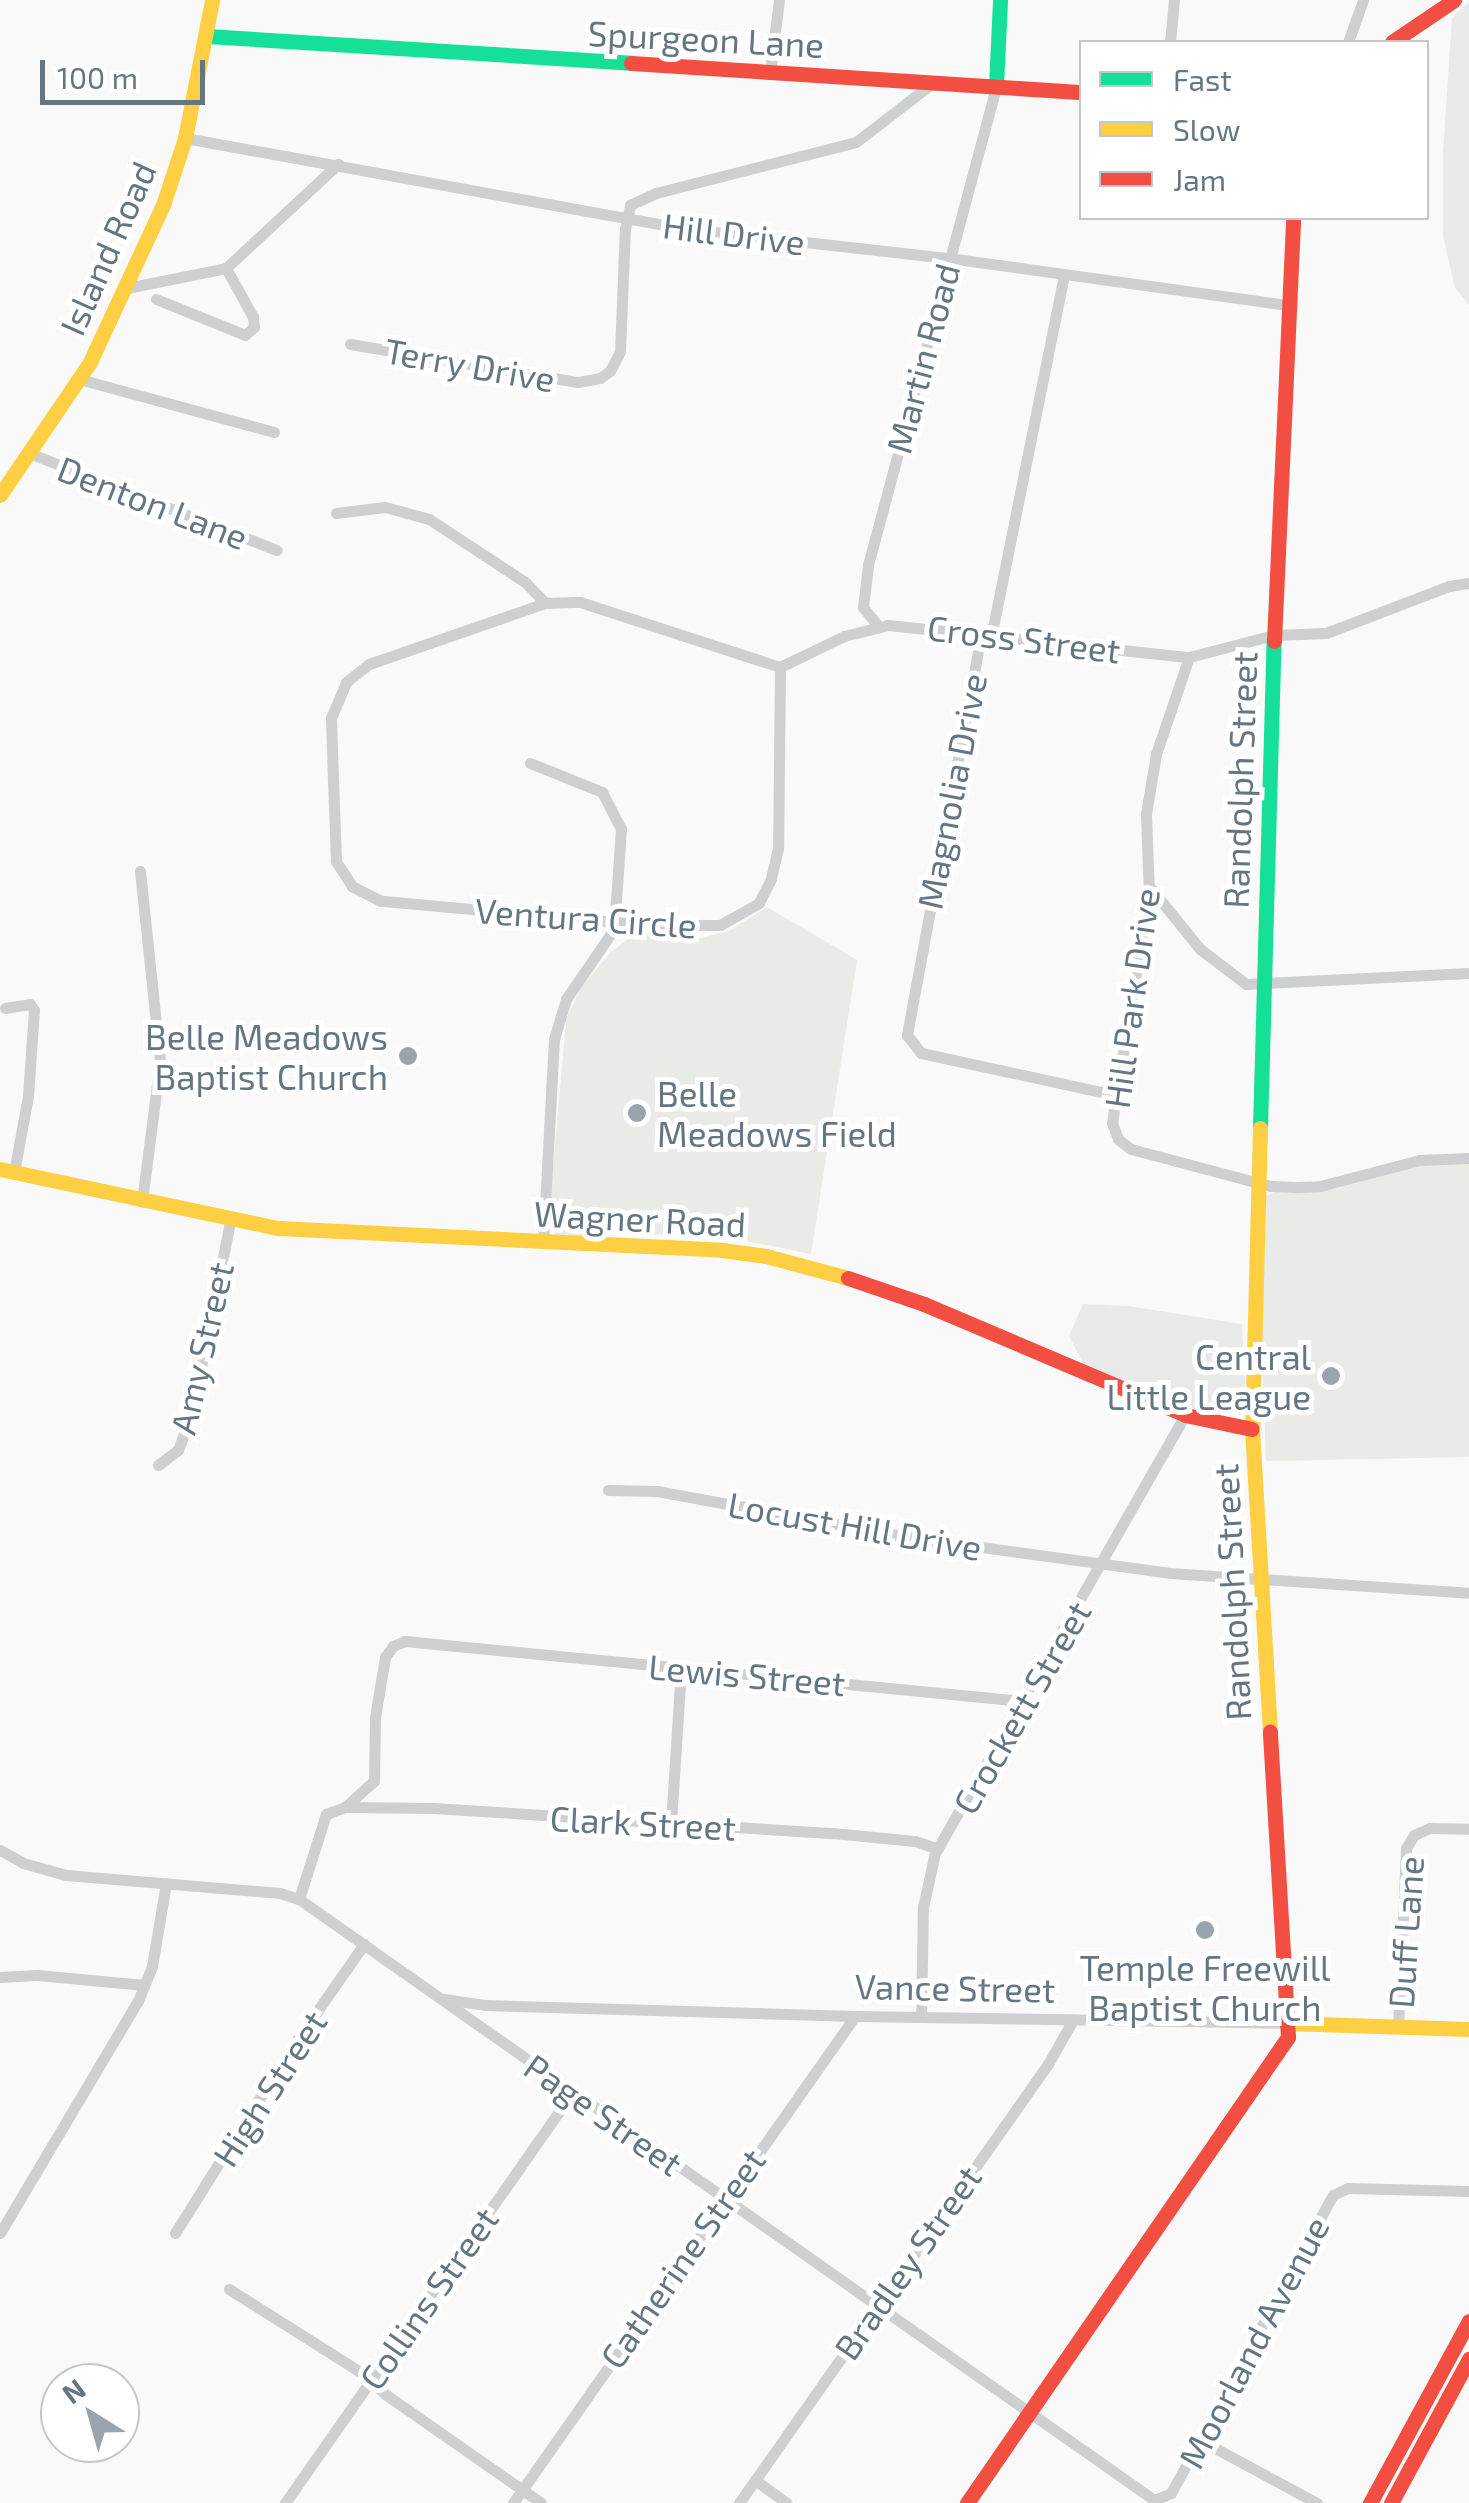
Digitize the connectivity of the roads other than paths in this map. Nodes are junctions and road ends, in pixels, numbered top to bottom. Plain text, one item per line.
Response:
1 (212, 0) edge
2 (779, 0) edge
3 (1000, 0) edge
4 (1174, 0) edge
5 (1362, 0) edge
6 (1454, 0) edge
7 (206, 36) junction
8 (1170, 40) edge
9 (1349, 40) edge
10 (1395, 40) edge
11 (770, 72) junction
12 (934, 82) junction
13 (996, 86) junction
14 (1079, 92) edge
15 (184, 138) junction
16 (338, 164) junction
17 (626, 216) junction
18 (1293, 220) edge
19 (948, 258) junction
20 (226, 268) junction
21 (1064, 275) junction
22 (127, 288) junction
23 (156, 299) dead end
24 (1288, 305) junction
25 (350, 344) dead end
26 (79, 379) junction
27 (274, 432) dead end
28 (29, 454) junction
29 (0, 495) edge
30 (336, 514) dead end
31 (278, 550) dead end
32 (1469, 584) edge
33 (544, 603) junction
34 (878, 627) junction
35 (1274, 634) junction
36 (987, 636) junction
37 (1189, 656) junction
38 (780, 667) junction
39 (530, 763) dead end
40 (140, 871) dead end
41 (1149, 886) junction
42 (614, 921) junction
43 (1469, 972) edge
44 (1263, 984) junction
45 (5, 1008) dead end
46 (1116, 1095) junction
47 (1469, 1158) edge
48 (7, 1170) edge
49 (1256, 1182) junction
50 (142, 1202) junction
51 (230, 1221) junction
52 (543, 1242) junction
53 (1185, 1415) junction
54 (1252, 1429) junction
55 (158, 1465) dead end
56 (608, 1490) dead end
57 (1103, 1564) junction
58 (1262, 1579) junction
59 (1469, 1593) edge
60 (681, 1667) junction
61 (1023, 1702) junction
62 (346, 1807) junction
63 (671, 1823) junction
64 (1469, 1829) edge
65 (938, 1849) junction
66 (0, 1850) edge
67 (166, 1883) junction
68 (299, 1899) junction
69 (364, 1944) junction
70 (0, 1976) edge
71 (145, 1985) junction
72 (440, 1998) junction
73 (856, 2016) junction
74 (921, 2017) junction
75 (1073, 2020) junction
76 (1287, 2023) junction
77 (1398, 2027) junction
78 (1469, 2029) edge
79 (572, 2093) junction
80 (1469, 2192) edge
81 (724, 2198) junction
82 (0, 2233) edge
83 (174, 2233) dead end
84 (229, 2289) dead end
85 (877, 2306) junction
86 (1469, 2320) edge
87 (1469, 2360) edge
88 (370, 2381) junction
89 (1030, 2412) junction
90 (1200, 2440) junction
91 (755, 2480) junction
92 (522, 2490) junction
93 (1161, 2500) joint
94 (285, 2503) edge
95 (513, 2503) edge
96 (541, 2503) edge
97 (739, 2503) edge
98 (787, 2503) edge
99 (967, 2503) edge
100 (1317, 2503) edge
101 (1370, 2503) edge
102 (1391, 2503) edge

1 - 7 street, Island Road
2 - 11 street
3 - 13 street
4 - 8 street
5 - 9 street
6 - 10 street
7 - 11 street, Spurgeon Lane
7 - 15 street, Island Road
11 - 12 street, Spurgeon Lane
12 - 13 street, Spurgeon Lane
12 - 17 street
13 - 14 street, Spurgeon Lane
13 - 19 street, Martin Road
15 - 16 street, Hill Drive
15 - 22 street, Island Road
16 - 17 street, Hill Drive
16 - 20 street
17 - 19 street, Hill Drive
17 - 25 street, Terry Drive
18 - 24 street, Randolph Street
19 - 21 street, Hill Drive
19 - 34 street, Martin Road
20 - 22 street
20 - 23 street
21 - 24 street, Hill Drive
21 - 36 street, Magnolia Drive
22 - 26 street, Island Road
24 - 35 street, Randolph Street
26 - 27 street
26 - 28 street, Island Road
28 - 29 street, Island Road
28 - 31 street, Denton Lane
30 - 33 street
32 - 35 street, Cross Street
33 - 38 street, Ventura Circle
33 - 42 street, Ventura Circle
34 - 36 street, Cross Street
34 - 38 street, Cross Street
35 - 37 street, Cross Street
35 - 44 street, Randolph Street
36 - 37 street, Cross Street
36 - 46 street, Magnolia Drive
37 - 41 street, Hill Park Drive
38 - 42 street, Ventura Circle
39 - 42 street
40 - 50 street
41 - 44 street
41 - 46 street, Hill Park Drive
42 - 52 street
43 - 44 street
44 - 49 street, Randolph Street
45 - 48 street
46 - 49 street, Hill Park Drive
47 - 49 street, Hill Park Drive
48 - 50 street, Wagner Road
49 - 54 street, Randolph Street
50 - 51 street, Wagner Road
51 - 52 street, Wagner Road
51 - 55 street, Amy Street
52 - 53 street, Wagner Road
53 - 54 street, Wagner Road
53 - 57 street, Crockett Street
54 - 58 street, Randolph Street
56 - 57 street, Locust Hill Drive
57 - 58 street, Locust Hill Drive
57 - 61 street, Crockett Street
58 - 59 street, Locust Hill Drive
58 - 76 street, Randolph Street
60 - 61 street, Lewis Street
60 - 62 street, Lewis Street
60 - 63 street
61 - 65 street, Crockett Street
62 - 63 street, Clark Street
62 - 68 street
63 - 65 street, Clark Street
64 - 77 street, Duff Lane
65 - 74 street, Crockett Street
66 - 67 street, Page Street
67 - 68 street, Page Street
67 - 71 street
68 - 69 street, Page Street
69 - 72 street, Page Street
69 - 83 street, High Street
70 - 71 street
71 - 82 street
72 - 73 street, Vance Street
72 - 79 street, Page Street
73 - 74 street, Vance Street
73 - 81 street, Catherine Street
74 - 75 street, Vance Street
75 - 76 street, Vance Street
75 - 85 street, Bradley Street
76 - 77 street, Vance Street
76 - 89 street, Randolph Street
77 - 78 street, Vance Street
79 - 81 street, Page Street
79 - 88 street, Collins Street
80 - 90 street, Moorland Avenue
81 - 85 street, Page Street
81 - 92 street, Catherine Street
84 - 88 street
85 - 89 street, Page Street
85 - 91 street, Bradley Street
86 - 101 street
87 - 102 street
88 - 92 street
88 - 94 street, Collins Street
89 - 93 street, Page Street
89 - 99 street, Randolph Street
90 - 93 street, Moorland Avenue
90 - 100 street
91 - 97 street, Bradley Street
91 - 98 street
92 - 95 street, Catherine Street
92 - 96 street

